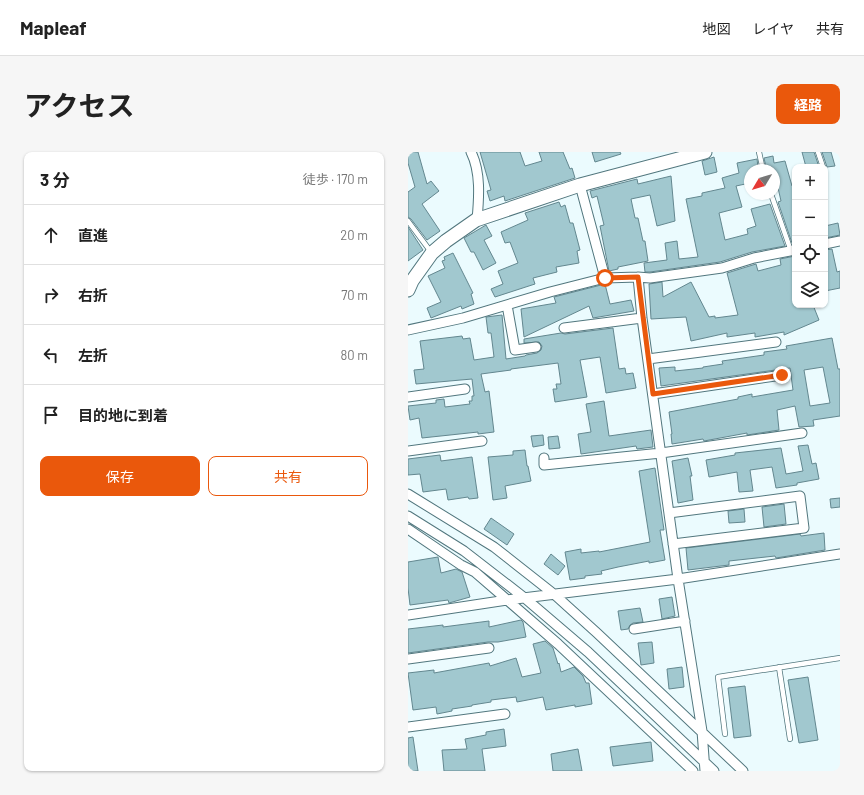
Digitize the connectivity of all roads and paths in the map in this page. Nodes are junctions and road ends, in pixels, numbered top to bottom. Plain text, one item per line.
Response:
1 (471, 152) edge
2 (705, 152) edge
3 (759, 152) edge
4 (818, 152) edge
5 (677, 155) edge
6 (762, 164) edge
7 (822, 164) edge
8 (580, 185) junction
9 (773, 200) edge
10 (477, 220) junction
11 (408, 221) edge
12 (840, 241) edge
13 (828, 243) edge
14 (792, 247) edge
15 (792, 250) edge
16 (432, 253) junction
17 (638, 277) junction
18 (605, 278) junction
19 (408, 290) edge
20 (507, 305) junction
21 (642, 318) junction
22 (564, 328) dead end
23 (408, 330) edge
24 (776, 342) dead end
25 (536, 347) dead end
26 (648, 359) junction
27 (782, 375) dead end
28 (465, 389) dead end
29 (653, 394) junction
30 (408, 397) edge
31 (802, 433) dead end
32 (482, 441) dead end
33 (408, 451) edge
34 (661, 453) junction
35 (544, 458) dead end
36 (408, 494) edge
37 (669, 513) junction
38 (408, 516) edge
39 (408, 530) edge
40 (413, 536) edge
41 (673, 544) junction
42 (840, 554) edge
43 (678, 578) junction
44 (555, 595) junction
45 (526, 599) junction
46 (507, 600) junction
47 (408, 615) edge
48 (685, 621) junction
49 (634, 629) dead end
50 (489, 648) dead end
51 (840, 658) edge
52 (408, 659) edge
53 (779, 668) junction
54 (505, 714) dead end
55 (408, 727) edge
56 (702, 731) junction
57 (725, 734) dead end
58 (790, 739) dead end
59 (705, 767) edge
60 (693, 771) edge
61 (714, 771) edge
62 (744, 771) edge

1 - 10 street
2 - 5 street
3 - 6 lane
4 - 7 lane
5 - 8 street
8 - 10 street
8 - 18 street
9 - 14 lane
10 - 16 street
11 - 16 lane
12 - 13 street
15 - 17 street
16 - 19 street
17 - 18 street
17 - 21 street
18 - 20 street
20 - 23 street
20 - 25 street
21 - 22 street
21 - 26 street
24 - 26 street
26 - 29 street
27 - 29 street
28 - 30 street
29 - 34 street
31 - 34 street
32 - 33 street
34 - 35 street
34 - 37 street
36 - 44 street
37 - 41 street
37 - 41 street
38 - 45 street
39 - 40 street
40 - 46 street
41 - 43 street
42 - 43 street
43 - 44 street
43 - 48 street
44 - 45 street
44 - 56 street
45 - 46 street
45 - 59 street
46 - 47 street
46 - 60 street
48 - 49 street
48 - 56 street
50 - 52 street
51 - 53 lane
53 - 57 lane
53 - 58 lane
54 - 55 street
56 - 59 street
56 - 62 street
59 - 61 street

